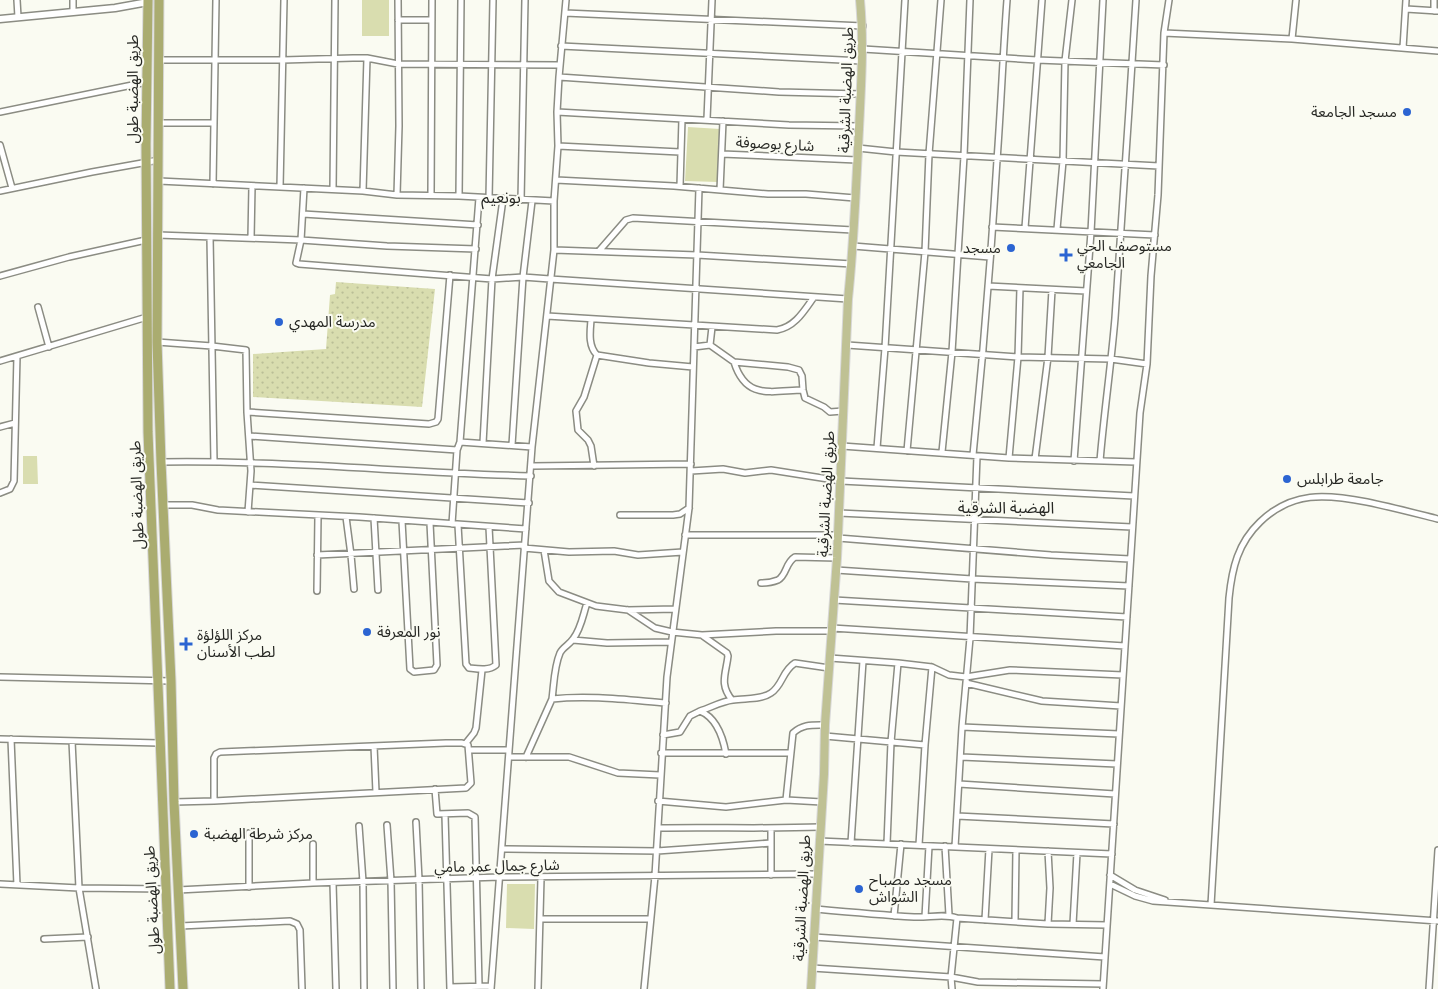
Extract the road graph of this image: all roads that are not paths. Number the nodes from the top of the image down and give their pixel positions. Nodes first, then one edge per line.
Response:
1 (17, 0) edge
2 (73, 0) edge
3 (159, 0) edge
4 (216, 0) edge
5 (284, 0) edge
6 (335, 0) edge
7 (398, 0) edge
8 (432, 0) edge
9 (461, 0) edge
10 (493, 0) edge
11 (525, 0) edge
12 (566, 0) edge
13 (712, 0) edge
14 (860, 0) edge
15 (905, 0) edge
16 (941, 0) edge
17 (970, 0) edge
18 (1007, 0) edge
19 (1042, 0) edge
20 (1072, 0) edge
21 (1103, 0) edge
22 (1136, 0) edge
23 (1168, 0) edge
24 (1296, 0) edge
25 (1406, 0) edge
26 (1434, 0) edge
27 (148, 1) edge
28 (1406, 9) junction
29 (74, 11) junction
30 (1436, 11) edge
31 (565, 13) junction
32 (18, 17) junction
33 (0, 19) edge
34 (398, 20) junction
35 (432, 20) junction
36 (710, 20) junction
37 (862, 26) junction
38 (1164, 33) junction
39 (1292, 39) junction
40 (561, 46) junction
41 (1403, 48) junction
42 (863, 49) junction
43 (1438, 51) edge
44 (903, 52) junction
45 (711, 53) junction
46 (937, 54) junction
47 (967, 55) junction
48 (1002, 57) junction
49 (334, 58) junction
50 (367, 58) junction
51 (158, 60) junction
52 (283, 60) junction
53 (1037, 60) junction
54 (215, 61) junction
55 (862, 61) junction
56 (1065, 61) junction
57 (1099, 62) junction
58 (431, 63) junction
59 (1132, 63) junction
60 (398, 64) junction
61 (460, 64) junction
62 (492, 64) junction
63 (524, 65) junction
64 (559, 65) junction
65 (1164, 65) junction
66 (558, 77) junction
67 (146, 82) junction
68 (709, 88) junction
69 (861, 94) junction
70 (0, 112) edge
71 (557, 112) junction
72 (682, 119) junction
73 (707, 119) junction
74 (723, 121) junction
75 (158, 122) junction
76 (214, 123) junction
77 (859, 126) junction
78 (0, 145) edge
79 (558, 146) junction
80 (858, 148) junction
81 (680, 152) junction
82 (896, 152) junction
83 (722, 154) junction
84 (929, 154) junction
85 (964, 156) junction
86 (998, 157) junction
87 (159, 160) junction
88 (857, 160) junction
89 (1030, 160) junction
90 (147, 161) junction
91 (1063, 161) junction
92 (1094, 163) junction
93 (1125, 165) junction
94 (1159, 166) junction
95 (556, 180) junction
96 (158, 181) junction
97 (213, 184) junction
98 (252, 186) junction
99 (680, 186) junction
100 (280, 187) junction
101 (12, 188) junction
102 (304, 188) junction
103 (699, 188) junction
104 (333, 190) junction
105 (720, 190) junction
106 (0, 191) edge
107 (363, 191) junction
108 (397, 195) junction
109 (431, 195) junction
110 (459, 196) junction
111 (479, 198) junction
112 (490, 198) junction
113 (855, 198) junction
114 (503, 199) junction
115 (520, 200) junction
116 (532, 201) junction
117 (554, 201) junction
118 (303, 214) junction
119 (698, 222) junction
120 (478, 225) junction
121 (992, 227) junction
122 (1025, 228) junction
123 (1057, 229) junction
124 (853, 230) junction
125 (1091, 232) junction
126 (158, 234) junction
127 (1122, 234) junction
128 (1155, 235) junction
129 (210, 237) junction
130 (251, 238) junction
131 (146, 240) junction
132 (301, 240) junction
133 (852, 246) junction
134 (476, 249) junction
135 (554, 250) junction
136 (891, 250) junction
137 (599, 252) junction
138 (925, 252) junction
139 (697, 255) junction
140 (958, 255) junction
141 (990, 257) junction
142 (852, 264) junction
143 (450, 275) junction
144 (0, 276) edge
145 (472, 277) junction
146 (523, 277) junction
147 (550, 278) junction
148 (492, 279) junction
149 (988, 286) junction
150 (696, 288) junction
151 (1020, 288) junction
152 (1052, 290) junction
153 (1086, 292) junction
154 (814, 297) junction
155 (848, 300) junction
156 (38, 306) dead end
157 (546, 316) junction
158 (146, 317) junction
159 (590, 320) junction
160 (695, 326) junction
161 (712, 327) junction
162 (157, 342) junction
163 (710, 345) junction
164 (847, 345) junction
165 (212, 346) junction
166 (49, 347) junction
167 (694, 347) junction
168 (885, 348) junction
169 (916, 349) junction
170 (952, 352) junction
171 (597, 355) junction
172 (983, 355) junction
173 (17, 356) junction
174 (1018, 357) junction
175 (1048, 357) junction
176 (1082, 358) junction
177 (1111, 359) junction
178 (0, 361) edge
179 (734, 362) junction
180 (1147, 364) junction
181 (693, 367) junction
182 (803, 390) junction
183 (844, 411) junction
184 (247, 412) junction
185 (15, 423) junction
186 (0, 427) edge
187 (249, 436) junction
188 (460, 442) junction
189 (482, 444) junction
190 (512, 445) junction
191 (842, 446) junction
192 (532, 447) junction
193 (877, 448) junction
194 (457, 450) junction
195 (907, 451) junction
196 (942, 452) junction
197 (975, 456) junction
198 (1010, 458) junction
199 (1035, 459) junction
200 (1074, 460) junction
201 (214, 461) junction
202 (1100, 461) junction
203 (161, 462) junction
204 (250, 462) junction
205 (1136, 462) junction
206 (691, 464) junction
207 (532, 466) junction
208 (594, 466) junction
209 (691, 471) junction
210 (456, 474) junction
211 (531, 476) junction
212 (841, 481) junction
213 (250, 485) junction
214 (976, 487) junction
215 (0, 493) edge
216 (1134, 496) junction
217 (454, 498) junction
218 (529, 503) junction
219 (163, 505) junction
220 (689, 508) junction
221 (248, 512) junction
222 (839, 513) junction
223 (620, 515) dead end
224 (318, 516) junction
225 (346, 517) junction
226 (374, 518) junction
227 (1438, 518) edge
228 (974, 520) junction
229 (402, 521) junction
230 (430, 523) junction
231 (455, 525) junction
232 (489, 527) junction
233 (1132, 527) junction
234 (526, 529) junction
235 (685, 535) junction
236 (838, 536) junction
237 (489, 547) junction
238 (525, 547) junction
239 (458, 549) junction
240 (974, 549) junction
241 (431, 550) junction
242 (544, 550) junction
243 (404, 552) junction
244 (683, 552) junction
245 (352, 554) junction
246 (376, 554) junction
247 (317, 555) junction
248 (837, 558) junction
249 (1130, 559) junction
250 (836, 570) junction
251 (972, 579) junction
252 (761, 584) dead end
253 (1129, 586) junction
254 (354, 589) dead end
255 (378, 590) dead end
256 (317, 591) dead end
257 (834, 600) junction
258 (587, 603) junction
259 (971, 608) junction
260 (675, 609) junction
261 (628, 610) junction
262 (1127, 617) junction
263 (832, 630) junction
264 (672, 632) junction
265 (702, 635) junction
266 (970, 638) junction
267 (573, 640) junction
268 (671, 642) junction
269 (1125, 646) junction
270 (830, 658) junction
271 (863, 661) junction
272 (898, 663) junction
273 (932, 667) junction
274 (829, 668) junction
275 (482, 670) junction
276 (1123, 675) junction
277 (0, 677) edge
278 (966, 677) junction
279 (157, 680) junction
280 (171, 681) junction
281 (966, 683) junction
282 (552, 699) junction
283 (732, 700) junction
284 (666, 703) junction
285 (1121, 706) junction
286 (700, 711) junction
287 (825, 725) junction
288 (962, 727) junction
289 (1119, 734) junction
290 (663, 735) junction
291 (825, 736) junction
292 (0, 739) edge
293 (11, 739) junction
294 (858, 739) junction
295 (72, 741) junction
296 (891, 742) junction
297 (159, 743) junction
298 (466, 743) junction
299 (925, 744) junction
300 (374, 746) junction
301 (469, 750) junction
302 (509, 750) junction
303 (661, 753) junction
304 (790, 753) junction
305 (726, 754) junction
306 (509, 757) junction
307 (526, 757) junction
308 (961, 757) junction
309 (1117, 764) junction
310 (660, 775) junction
311 (959, 784) junction
312 (435, 789) junction
313 (376, 792) junction
314 (1115, 794) junction
315 (214, 800) junction
316 (786, 800) junction
317 (658, 801) junction
318 (174, 802) junction
319 (822, 802) junction
320 (445, 815) junction
321 (958, 816) junction
322 (416, 822) dead end
323 (1114, 824) junction
324 (388, 825) dead end
325 (359, 826) dead end
326 (820, 827) junction
327 (658, 828) junction
328 (771, 829) junction
329 (249, 833) dead end
330 (819, 841) junction
331 (771, 843) junction
332 (851, 843) junction
333 (313, 844) dead end
334 (887, 844) junction
335 (901, 844) junction
336 (919, 845) junction
337 (929, 846) junction
338 (945, 846) junction
339 (956, 847) junction
340 (502, 849) junction
341 (988, 849) junction
342 (1016, 850) junction
343 (1438, 850) edge
344 (657, 851) junction
345 (1048, 851) junction
346 (1077, 853) junction
347 (1112, 854) junction
348 (818, 874) junction
349 (771, 875) junction
350 (1110, 875) junction
351 (655, 876) junction
352 (500, 877) junction
353 (476, 878) junction
354 (541, 878) junction
355 (447, 879) junction
356 (419, 880) junction
357 (391, 881) junction
358 (363, 882) junction
359 (313, 883) junction
360 (333, 883) junction
361 (0, 884) edge
362 (1110, 884) junction
363 (17, 885) junction
364 (249, 887) junction
365 (79, 888) junction
366 (165, 889) junction
367 (178, 890) junction
368 (1173, 903) junction
369 (1211, 905) junction
370 (816, 909) junction
371 (894, 916) junction
372 (949, 916) junction
373 (925, 917) junction
374 (650, 918) junction
375 (957, 918) junction
376 (540, 919) junction
377 (985, 920) junction
378 (1435, 920) edge
379 (1015, 921) junction
380 (1048, 924) junction
381 (1073, 924) junction
382 (1107, 925) junction
383 (180, 926) junction
384 (88, 937) junction
385 (814, 937) junction
386 (44, 939) dead end
387 (954, 948) junction
388 (1105, 957) junction
389 (812, 968) junction
390 (951, 977) junction
391 (479, 986) junction
392 (491, 987) edge
393 (1103, 987) edge
394 (183, 988) edge
395 (450, 988) edge
396 (96, 989) edge
397 (170, 989) edge
398 (302, 989) edge
399 (336, 989) edge
400 (364, 989) edge
401 (393, 989) edge
402 (421, 989) edge
403 (538, 989) edge
404 (644, 989) edge
405 (811, 989) edge
406 (952, 989) edge
407 (1429, 989) edge

1 - 32 street
2 - 29 street
3 - 51 highway, طريق الهضبة طول
4 - 54 street
5 - 52 street
6 - 49 street
7 - 34 street
8 - 35 street
9 - 61 street
10 - 62 street
11 - 63 street
12 - 31 street
13 - 36 street
14 - 37 main road, طريق الهضبة الشرقية
15 - 44 street
16 - 46 street
17 - 47 street
18 - 48 street
19 - 53 street
20 - 56 street
21 - 57 street
22 - 59 street
23 - 38 street
24 - 39 street
25 - 28 street
26 - 30 street
27 - 29 street
27 - 67 highway, طريق الهضبة طول
28 - 30 street
28 - 41 street
29 - 32 street
31 - 36 street
31 - 40 street
32 - 33 street
34 - 35 street
34 - 60 street
35 - 58 street
36 - 37 street
36 - 45 street
37 - 42 main road, طريق الهضبة الشرقية
38 - 39 street
38 - 65 street
39 - 41 street
40 - 45 street
40 - 64 street
41 - 43 street
42 - 44 street
42 - 55 main road, طريق الهضبة الشرقية
44 - 46 street
44 - 82 street
45 - 55 street
45 - 68 street
46 - 47 street
46 - 84 street
47 - 48 street
47 - 85 street
48 - 53 street
48 - 86 street
49 - 50 street
49 - 52 street
49 - 104 street
50 - 60 street
50 - 107 street
51 - 54 street
51 - 75 highway, طريق الهضبة طول
52 - 54 street
52 - 100 street
53 - 56 street
53 - 89 street
54 - 76 street
55 - 69 main road, طريق الهضبة الشرقية
56 - 57 street
56 - 91 street
57 - 59 street
57 - 92 street
58 - 60 street
58 - 61 street
58 - 109 street
59 - 65 street
59 - 93 street
60 - 108 street
61 - 62 street
61 - 110 street
62 - 63 street
62 - 112 street
63 - 64 street
63 - 115 street
64 - 66 street
65 - 94 street
66 - 68 street
66 - 71 street
67 - 70 street
67 - 90 highway, طريق الهضبة طول
68 - 69 street
68 - 73 street
69 - 77 main road, طريق الهضبة الشرقية
71 - 72 street
71 - 79 street
72 - 73 street
72 - 81 street
73 - 74 street
74 - 77 street
74 - 83 street
75 - 76 street
75 - 87 highway, طريق الهضبة طول
76 - 97 street
77 - 80 main road, طريق الهضبة الشرقية
78 - 101 street
79 - 81 street
79 - 95 street
80 - 82 street
80 - 88 main road, طريق الهضبة الشرقية
81 - 99 street
82 - 84 street
82 - 136 street
83 - 88 street, شارع بوصوفة
83 - 105 street
84 - 85 street
84 - 138 street
85 - 86 street
85 - 140 street
86 - 89 street
86 - 121 street
87 - 90 street
87 - 96 highway, طريق الهضبة طول
88 - 113 main road, طريق الهضبة الشرقية
89 - 91 street
89 - 122 street
90 - 101 street
90 - 131 highway, طريق الهضبة طول
91 - 92 street
91 - 123 street
92 - 93 street
92 - 125 street
93 - 94 street
93 - 127 street
94 - 128 street
95 - 99 street
95 - 117 street
96 - 97 street
96 - 126 highway, طريق الهضبة طول
97 - 98 street
98 - 100 street
98 - 130 street
99 - 103 street
100 - 102 street
101 - 106 street
102 - 104 street
102 - 118 street
103 - 105 street
103 - 119 street
104 - 107 street
105 - 113 street
107 - 108 street
108 - 109 street
109 - 110 street
110 - 111 street
111 - 112 street
111 - 120 street
112 - 114 street
113 - 124 main road, طريق الهضبة الشرقية
114 - 115 street
114 - 148 street
115 - 116 street
116 - 117 street
116 - 146 street
117 - 135 street
118 - 120 street
118 - 132 street
119 - 124 street
119 - 137 street
119 - 139 street
120 - 134 street
121 - 122 street
121 - 141 street
122 - 123 street
123 - 125 street
124 - 133 main road, طريق الهضبة الشرقية
125 - 127 street
125 - 153 street
126 - 129 street
126 - 162 highway, طريق الهضبة طول
127 - 128 street
127 - 177 street
128 - 180 street
129 - 130 street
129 - 165 street
130 - 132 street
131 - 144 street
131 - 158 highway, طريق الهضبة طول
132 - 134 street
132 - 143 street
133 - 136 street
133 - 142 main road, طريق الهضبة الشرقية
134 - 145 street
135 - 137 street
135 - 147 street
136 - 138 street
136 - 168 street
137 - 139 street
138 - 140 street
138 - 169 street
139 - 142 street
139 - 150 street
140 - 141 street
140 - 170 street
141 - 149 street
142 - 155 main road, طريق الهضبة الشرقية
143 - 145 street
143 - 184 street
145 - 148 street
145 - 188 street
146 - 147 street
146 - 148 street
146 - 190 street
147 - 150 street
147 - 157 street
148 - 189 street
149 - 151 street
149 - 172 street
150 - 154 street
150 - 160 street
151 - 152 street
151 - 174 street
152 - 153 street
152 - 175 street
153 - 176 street
154 - 155 street
154 - 161 street
155 - 164 main road, طريق الهضبة الشرقية
156 - 166 street
157 - 159 street
157 - 192 street
158 - 166 street
158 - 279 highway, طريق الهضبة طول
159 - 160 street
159 - 171 street
160 - 161 street
160 - 167 street
161 - 163 street
162 - 165 street
162 - 203 highway, طريق الهضبة طول
163 - 167 street
163 - 179 street
164 - 168 street
164 - 183 main road, طريق الهضبة الشرقية
165 - 184 street
165 - 201 street
166 - 173 street
167 - 181 street
168 - 169 street
168 - 193 street
169 - 170 street
169 - 195 street
170 - 172 street
170 - 196 street
171 - 181 street
171 - 208 street
172 - 174 street
172 - 197 street
173 - 178 street
173 - 185 street
174 - 175 street
174 - 198 street
175 - 176 street
175 - 199 street
176 - 177 street
176 - 200 street
177 - 180 street
177 - 202 street
179 - 182 street
179 - 182 street
180 - 205 street
181 - 206 street
182 - 183 street
183 - 191 main road, طريق الهضبة الشرقية
184 - 187 street
185 - 186 street
185 - 215 street
187 - 194 street
187 - 204 street
188 - 189 street
188 - 194 street
189 - 190 street
190 - 192 street
191 - 193 street
191 - 212 main road, طريق الهضبة الشرقية
192 - 207 street
193 - 195 street
194 - 210 street
195 - 196 street
196 - 197 street
197 - 198 street
197 - 214 street
198 - 199 street
199 - 200 street
200 - 202 street
201 - 203 street
201 - 204 street
202 - 205 street
203 - 219 highway, طريق الهضبة طول
204 - 210 street
204 - 213 street
205 - 216 street
206 - 208 street
206 - 209 street
207 - 208 street
207 - 211 street
209 - 212 street
209 - 220 street
210 - 211 street
210 - 217 street
211 - 218 street
212 - 214 street
212 - 222 main road, طريق الهضبة الشرقية
213 - 217 street
213 - 221 street
214 - 216 street
214 - 228 street
216 - 233 street
217 - 218 street
217 - 231 street
218 - 234 street
219 - 221 street
219 - 280 highway, طريق الهضبة طول
220 - 223 street
220 - 235 street
221 - 224 street
222 - 228 street
222 - 236 main road, طريق الهضبة الشرقية
224 - 225 street
224 - 247 street
225 - 226 street
225 - 245 street
226 - 229 street
226 - 246 street
227 - 369 street
228 - 233 street
228 - 240 street
229 - 230 street
229 - 243 street
230 - 231 street
230 - 241 street
231 - 232 street
231 - 239 street
232 - 234 street
232 - 237 street
233 - 249 street
234 - 238 street
235 - 236 street
235 - 244 street
236 - 240 street
236 - 248 main road, طريق الهضبة الشرقية
237 - 238 street
237 - 239 street
237 - 275 street
238 - 242 street
238 - 302 street
239 - 241 street
239 - 275 street
240 - 249 street
240 - 251 street
241 - 243 street
241 - 243 street
242 - 244 street
242 - 258 street
243 - 246 street
244 - 260 street
245 - 246 street
245 - 247 street
245 - 254 street
246 - 255 street
247 - 256 street
248 - 250 main road, طريق الهضبة الشرقية
248 - 252 street
249 - 253 street
250 - 251 street
250 - 257 main road, طريق الهضبة الشرقية
251 - 253 street
251 - 259 street
253 - 262 street
257 - 259 street
257 - 263 main road, طريق الهضبة الشرقية
258 - 261 street
258 - 267 street
259 - 262 street
259 - 266 street
260 - 261 street
260 - 264 street
261 - 264 street
262 - 269 street
263 - 265 street
263 - 266 street
263 - 270 main road, طريق الهضبة الشرقية
264 - 265 street
264 - 268 street
265 - 283 street
266 - 269 street
266 - 278 street
267 - 268 street
267 - 282 street
268 - 284 street
269 - 276 street
270 - 271 street
270 - 274 main road, طريق الهضبة الشرقية
271 - 272 street
271 - 294 street
272 - 273 street
272 - 296 street
273 - 278 street
273 - 299 street
274 - 283 street
274 - 287 main road, طريق الهضبة الشرقية
275 - 298 street
276 - 278 street
276 - 285 street
277 - 279 street
278 - 281 street
279 - 280 street
279 - 297 highway, طريق الهضبة طول
280 - 318 highway, طريق الهضبة طول
281 - 285 street
281 - 288 street
282 - 284 street
282 - 307 street
283 - 286 street
284 - 290 street
285 - 289 street
286 - 290 street
286 - 305 street
287 - 291 main road, طريق الهضبة الشرقية
287 - 304 street
288 - 289 street
288 - 308 street
289 - 309 street
290 - 303 street
291 - 294 street
291 - 319 main road, طريق الهضبة الشرقية
292 - 293 street
293 - 295 street
293 - 363 street
294 - 296 street
294 - 332 street
295 - 297 street
295 - 365 street
296 - 299 street
296 - 334 street
297 - 366 highway, طريق الهضبة طول
298 - 300 street
298 - 301 street
299 - 336 street
300 - 313 street
300 - 315 street
301 - 302 street
301 - 312 street
302 - 306 street
303 - 305 street
303 - 310 street
304 - 305 street
304 - 316 street
306 - 307 street
306 - 340 street
307 - 310 street
308 - 309 street
308 - 311 street
309 - 314 street
310 - 317 street
311 - 314 street
311 - 321 street
312 - 313 street
312 - 320 street
313 - 315 street
314 - 323 street
315 - 318 street
316 - 317 street
316 - 319 street
317 - 327 street
318 - 367 highway, طريق الهضبة طول
319 - 326 main road, طريق الهضبة الشرقية
320 - 353 street
320 - 355 street
321 - 323 street
321 - 339 street
322 - 356 street
323 - 347 street
324 - 357 street
325 - 358 street
326 - 328 street
326 - 330 main road, طريق الهضبة الشرقية
327 - 328 street
327 - 344 street
328 - 331 street
329 - 364 street
330 - 332 street
330 - 348 main road, طريق الهضبة الشرقية
331 - 344 street
331 - 349 street
332 - 334 street
333 - 359 street
334 - 335 street
335 - 336 street
335 - 371 street
336 - 337 street
337 - 338 street
337 - 373 street
338 - 339 street
338 - 372 street
339 - 341 street
340 - 344 street
340 - 352 street
341 - 342 street
341 - 377 street
342 - 345 street
342 - 379 street
343 - 378 street
344 - 351 street
345 - 346 street
345 - 380 street
346 - 347 street
346 - 381 street
347 - 350 street
348 - 349 street, شارع جمال عمر مامي
348 - 370 main road, طريق الهضبة الشرقية
349 - 351 street, شارع جمال عمر مامي
350 - 362 street
350 - 368 street
351 - 354 street, شارع جمال عمر مامي
351 - 374 street
352 - 353 street, شارع جمال عمر مامي
352 - 354 street, شارع جمال عمر مامي
352 - 392 street
353 - 355 street, شارع جمال عمر مامي
353 - 391 street
354 - 376 street
355 - 356 street, شارع جمال عمر مامي
355 - 395 street
356 - 357 street, شارع جمال عمر مامي
356 - 402 street
357 - 358 street, شارع جمال عمر مامي
357 - 401 street
358 - 360 street, شارع جمال عمر مامي
358 - 400 street
359 - 360 street, شارع جمال عمر مامي
359 - 364 street, شارع جمال عمر مامي
360 - 399 street
361 - 363 street
362 - 368 street
362 - 382 street
363 - 365 street
364 - 367 street, شارع جمال عمر مامي
365 - 366 street
365 - 384 street
366 - 397 highway, طريق الهضبة طول
367 - 383 highway, طريق الهضبة طول
368 - 369 street
369 - 378 street
370 - 371 street
370 - 385 main road, طريق الهضبة الشرقية
371 - 373 street
372 - 373 street
372 - 375 street
374 - 376 street
374 - 404 street
375 - 377 street
375 - 387 street
376 - 403 street
377 - 379 street
378 - 407 street
379 - 380 street
380 - 381 street
381 - 382 street
382 - 388 street
383 - 394 highway, طريق الهضبة طول
383 - 398 street
384 - 386 street
384 - 396 street
385 - 387 street
385 - 389 main road, طريق الهضبة الشرقية
387 - 388 street
387 - 390 street
388 - 393 street
389 - 390 street
389 - 405 main road, طريق الهضبة الشرقية
390 - 393 street
390 - 406 street
391 - 392 street
391 - 395 street

